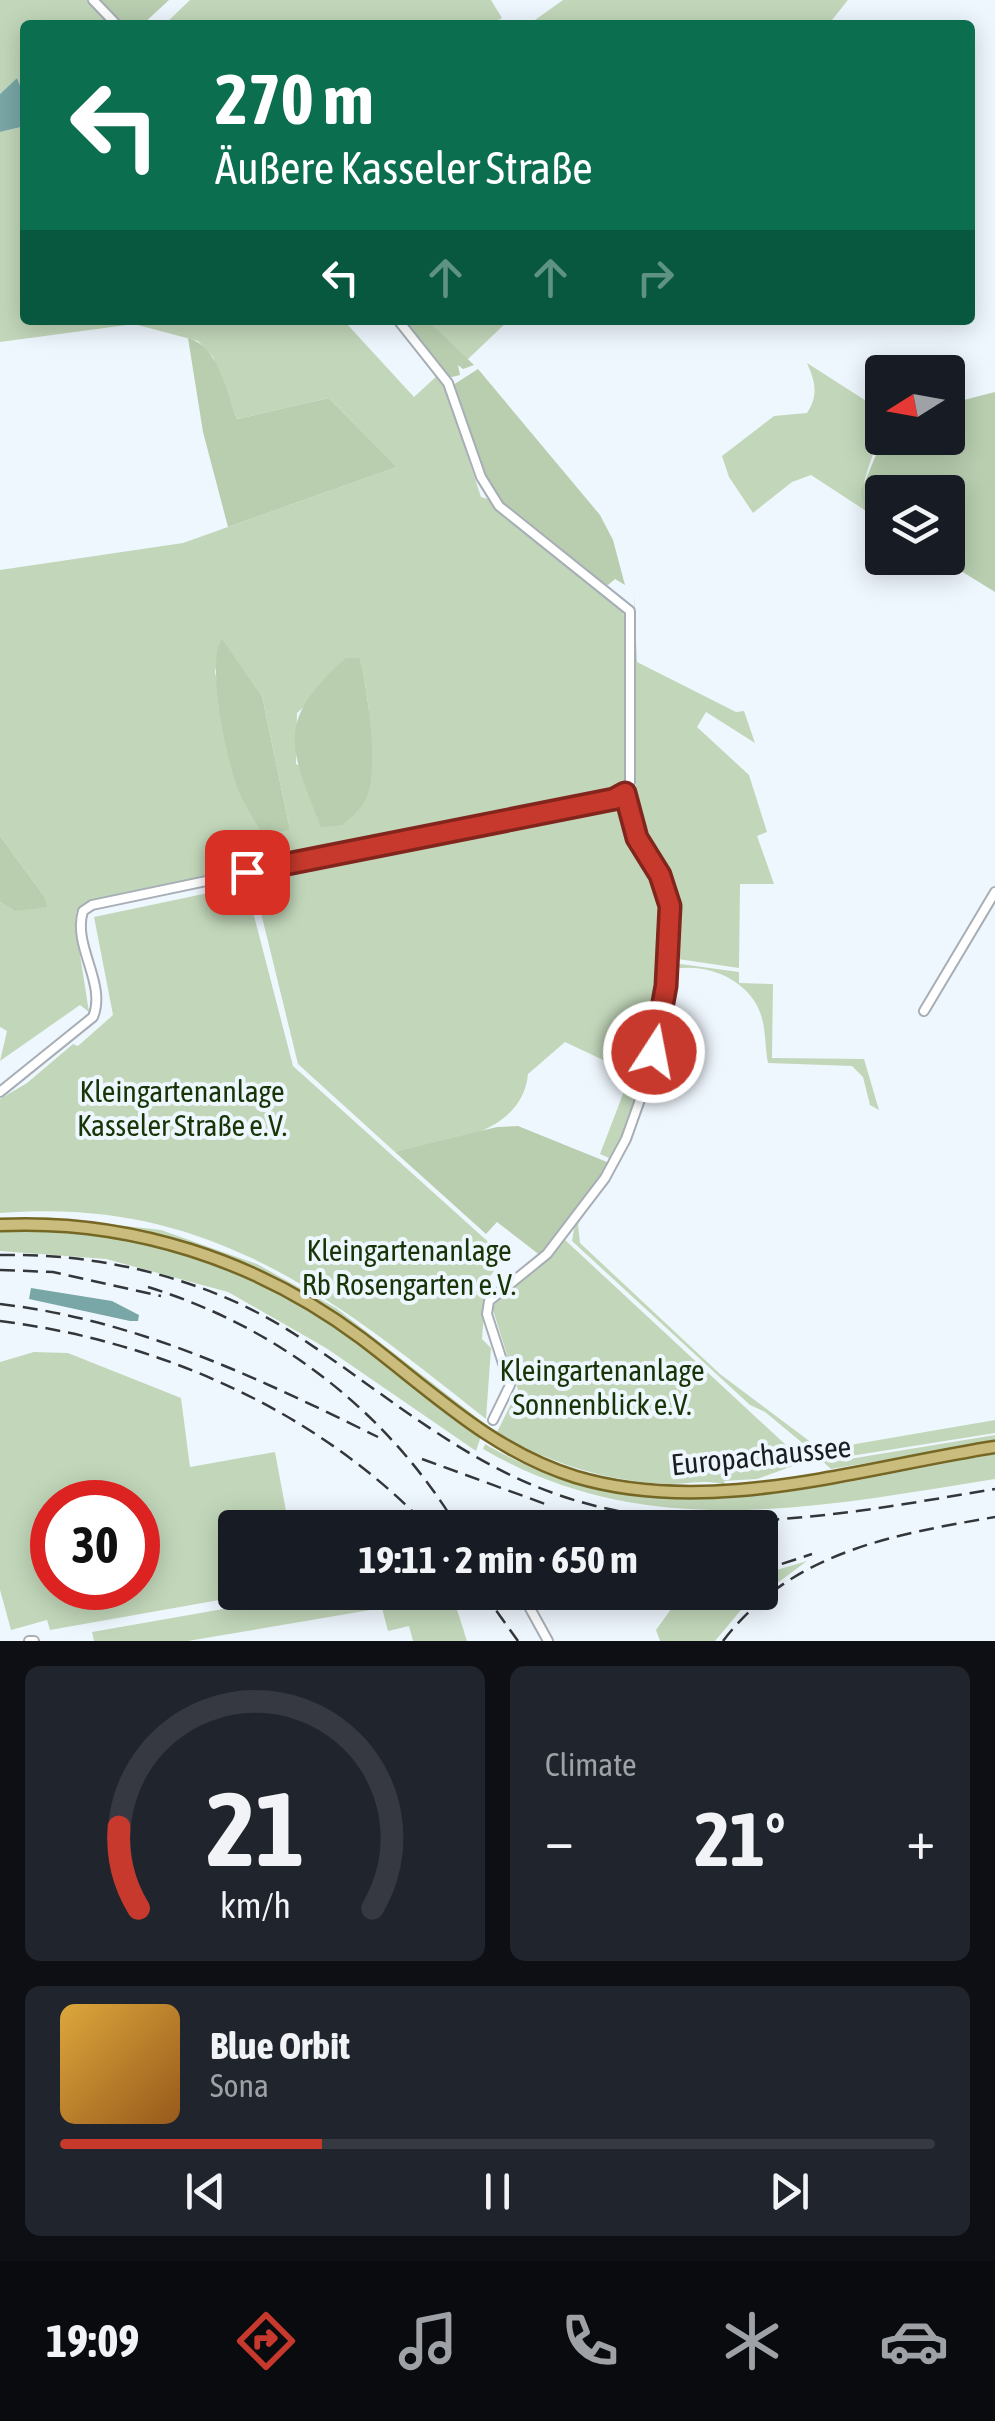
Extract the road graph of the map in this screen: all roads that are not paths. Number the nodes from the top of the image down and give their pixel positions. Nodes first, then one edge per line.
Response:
1 (93, 0) edge
2 (112, 20) edge
3 (403, 325) edge
4 (625, 793) junction
5 (995, 892) edge
6 (924, 1011) dead end
7 (0, 1092) edge
8 (0, 1225) edge
9 (493, 1420) dead end
10 (995, 1448) edge
11 (531, 1610) edge
12 (548, 1641) edge

1 - 2 street
3 - 4 street
4 - 7 street
4 - 9 street
5 - 6 street
8 - 10 main road, Europachaussee
11 - 12 street

